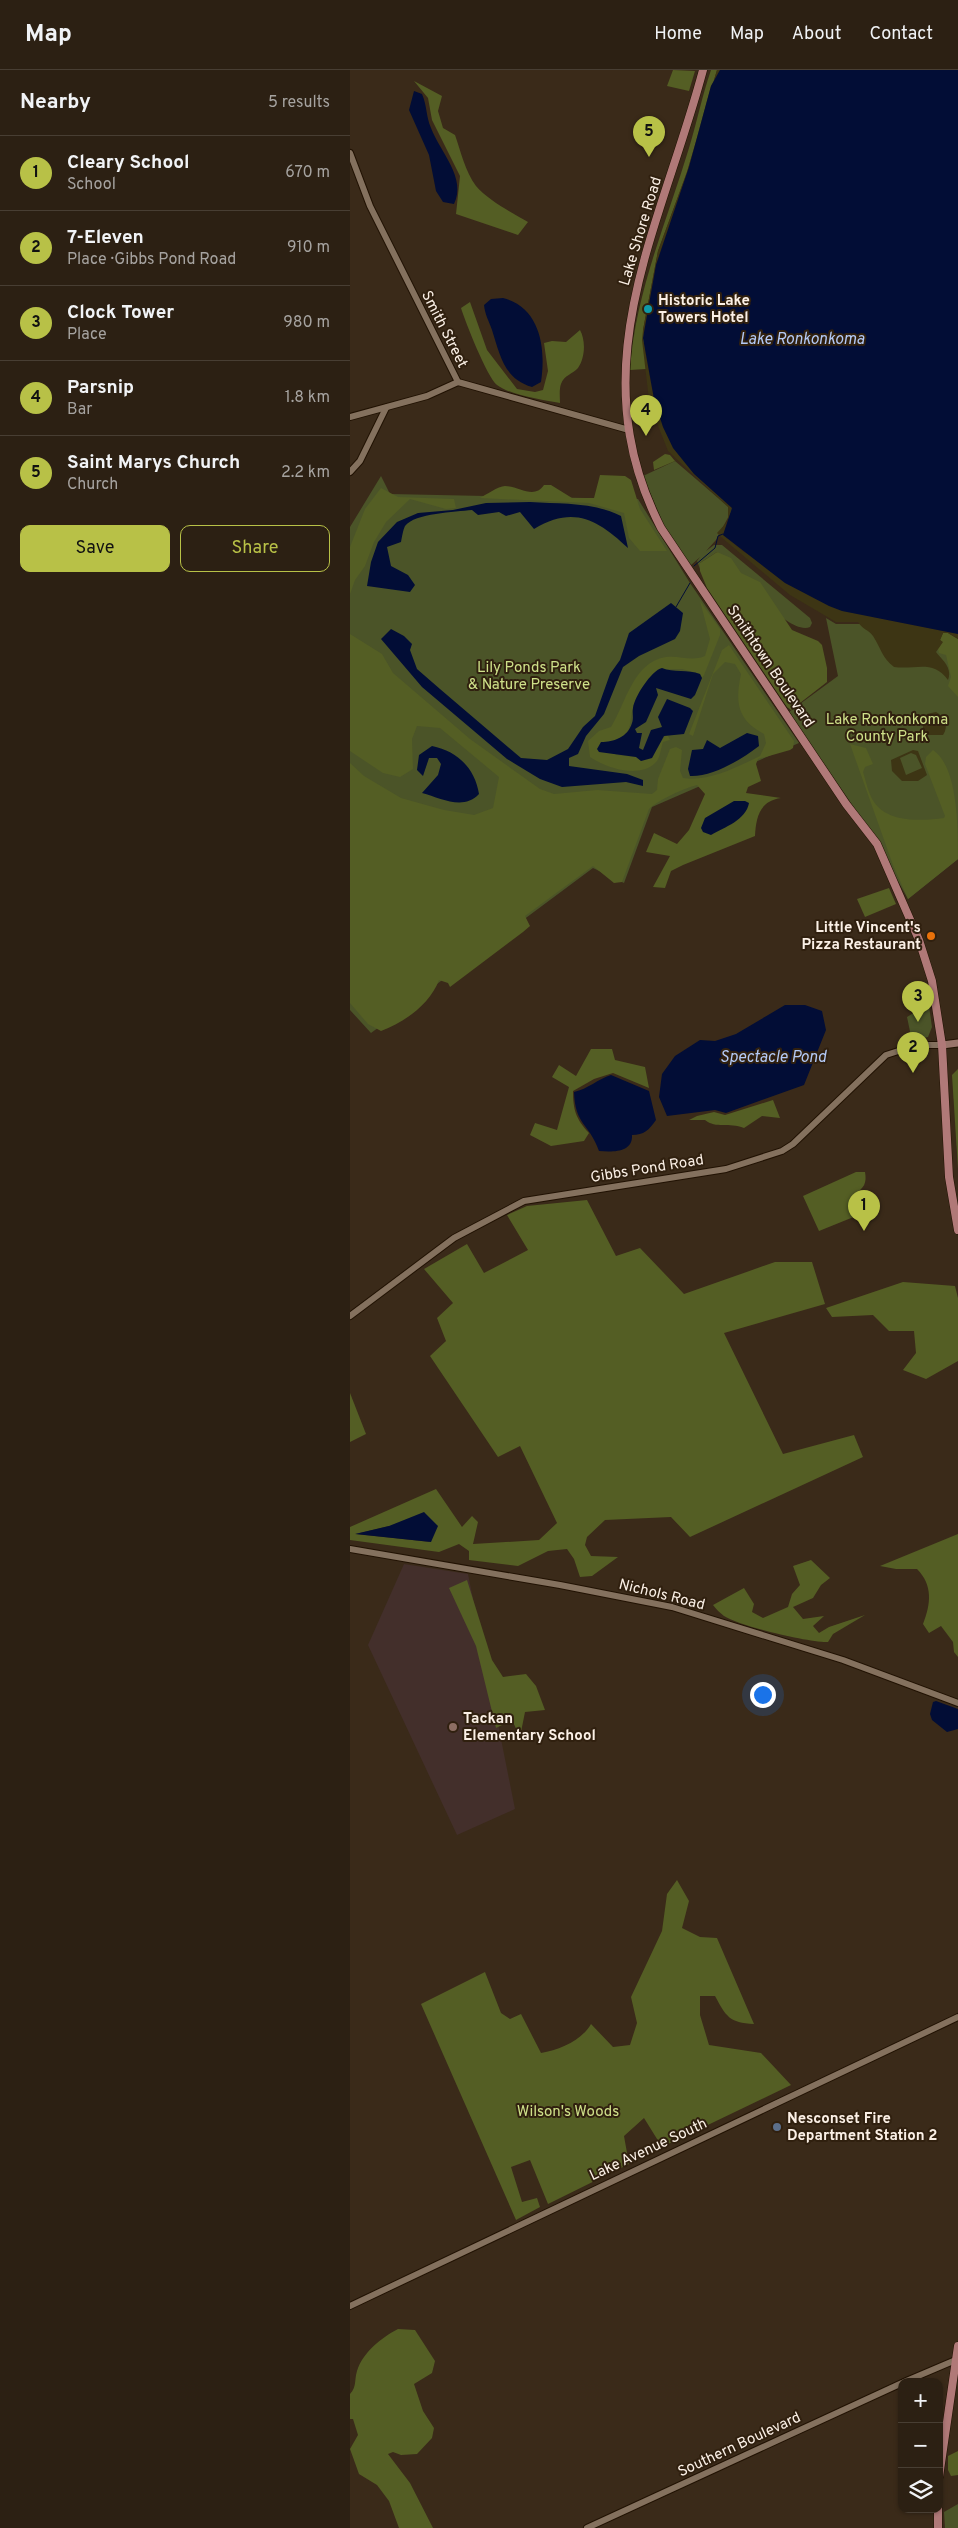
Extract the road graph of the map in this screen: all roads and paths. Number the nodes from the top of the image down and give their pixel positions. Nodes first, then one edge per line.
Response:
1 (703, 70) edge
2 (350, 153) edge
3 (630, 314) joint
4 (458, 382) junction
5 (386, 408) junction
6 (350, 416) edge
7 (629, 430) junction
8 (350, 472) edge
9 (958, 1044) edge
10 (942, 1045) junction
11 (958, 1230) edge
12 (350, 1316) edge
13 (350, 1549) edge
14 (958, 1703) edge
15 (958, 2017) edge
16 (350, 2306) edge
17 (958, 2346) edge
18 (957, 2360) edge
19 (913, 2378) edge
20 (898, 2384) edge
21 (940, 2468) edge
22 (938, 2513) edge
23 (588, 2528) edge
24 (938, 2528) edge

1 - 3 main road, Lake Shore Road
2 - 4 street, Smith Street
3 - 7 main road, Smithtown Boulevard
4 - 5 street
4 - 7 street, Smith Street
5 - 6 street
5 - 8 street
7 - 10 main road, Smithtown Boulevard
9 - 10 main road
10 - 11 main road, Smithtown Boulevard
10 - 12 street, Gibbs Pond Road
13 - 14 street, Nichols Road
15 - 16 street, Lake Avenue South
17 - 18 main road
18 - 19 street, Southern Boulevard
18 - 21 main road
20 - 23 street, Southern Boulevard
22 - 24 main road

